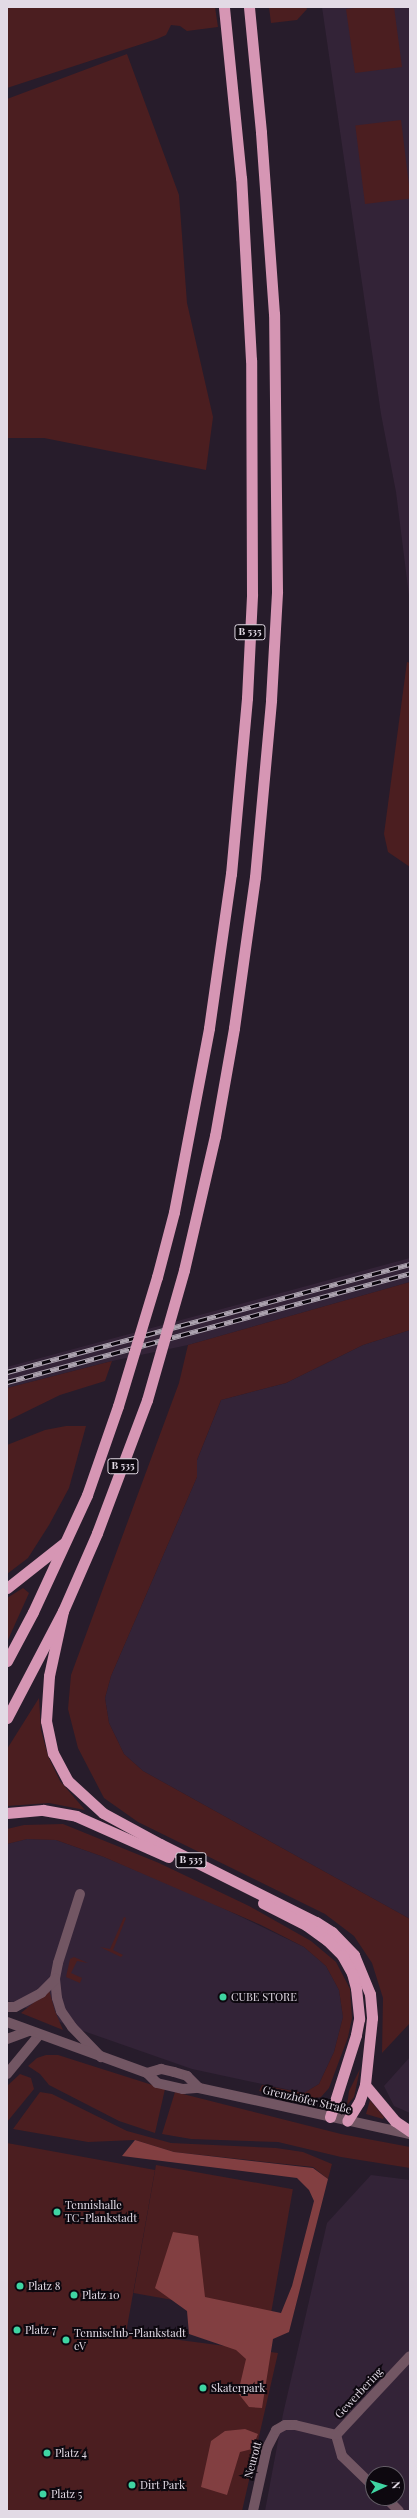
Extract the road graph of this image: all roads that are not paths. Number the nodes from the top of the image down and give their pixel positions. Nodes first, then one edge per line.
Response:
1 (224, 7) edge
2 (249, 7) edge
3 (66, 1541) junction
4 (7, 1588) edge
5 (63, 1611) junction
6 (7, 1661) edge
7 (7, 1718) edge
8 (7, 1813) edge
9 (80, 1894) dead end
10 (55, 1979) junction
11 (7, 2007) edge
12 (7, 2022) edge
13 (29, 2031) junction
14 (39, 2035) junction
15 (7, 2039) edge
16 (101, 2057) junction
17 (147, 2073) junction
18 (7, 2074) edge
19 (365, 2085) junction
20 (199, 2088) junction
21 (330, 2117) junction
22 (347, 2121) junction
23 (410, 2131) edge
24 (410, 2134) edge
25 (410, 2356) edge
26 (336, 2435) junction
27 (365, 2478) edge
28 (253, 2511) edge

1 - 3 highway, B 535, bridge
2 - 5 highway, B 535, bridge
3 - 4 highway, B 535
3 - 6 highway, B 535
5 - 7 highway, B 535
5 - 19 highway, B 535
8 - 21 highway, B 535
9 - 10 street
10 - 11 street
10 - 16 street
12 - 13 street, Grenzhöfer Straße
13 - 14 street, Grenzhöfer Straße
13 - 15 street
14 - 16 street, Grenzhöfer Straße
14 - 18 street
16 - 17 street, Grenzhöfer Straße
17 - 20 street, Grenzhöfer Straße
17 - 20 street, Grenzhöfer Straße
19 - 22 highway, B 535
19 - 23 highway
20 - 21 street, Grenzhöfer Straße
21 - 22 street, Grenzhöfer Straße
22 - 24 street, Grenzhöfer Straße
25 - 26 street, Gewerbering
26 - 27 street, Gewerbering
26 - 28 street, Neurott

